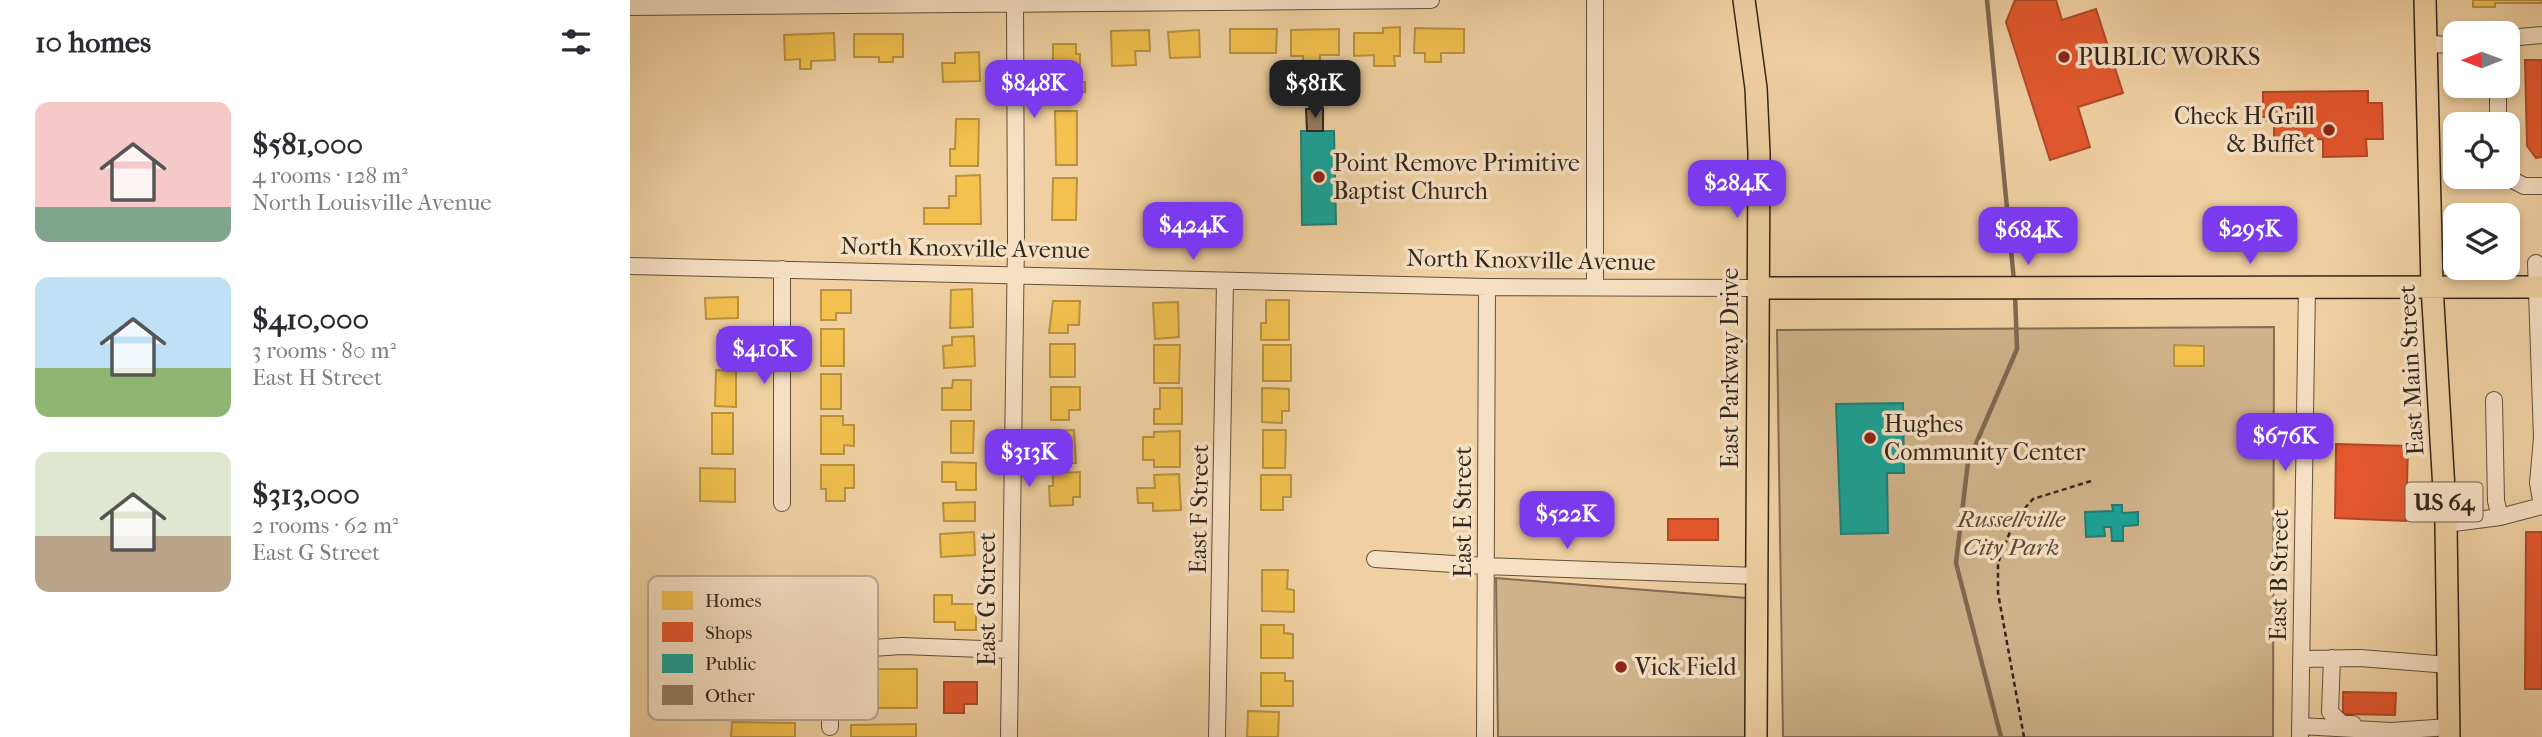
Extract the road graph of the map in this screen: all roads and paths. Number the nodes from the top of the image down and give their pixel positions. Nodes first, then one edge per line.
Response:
1 (1431, 0) edge
2 (1595, 0) edge
3 (1744, 0) edge
4 (2426, 0) edge
5 (1349, 1) edge
6 (1015, 2) edge
7 (630, 8) edge
8 (2542, 36) edge
9 (2520, 37) edge
10 (2427, 44) junction
11 (2443, 45) edge
12 (2520, 184) edge
13 (2542, 186) edge
14 (2536, 263) dead end
15 (630, 266) edge
16 (782, 269) junction
17 (1016, 275) junction
18 (1224, 281) junction
19 (2432, 286) junction
20 (1487, 287) junction
21 (1595, 287) junction
22 (2307, 287) junction
23 (2540, 287) edge
24 (1756, 288) junction
25 (2541, 342) edge
26 (2494, 400) dead end
27 (2091, 481) dead end
28 (782, 503) dead end
29 (2542, 506) edge
30 (2500, 517) junction
31 (2446, 524) junction
32 (1376, 559) dead end
33 (1485, 566) junction
34 (1757, 576) junction
35 (878, 648) edge
36 (1009, 650) junction
37 (2332, 658) junction
38 (2301, 659) junction
39 (2449, 665) junction
40 (830, 720) edge
41 (830, 727) dead end
42 (2397, 730) junction
43 (2300, 731) edge
44 (2449, 732) edge
45 (1009, 737) edge
46 (1217, 737) edge
47 (1485, 737) edge
48 (1756, 737) edge
49 (2024, 737) edge

1 - 5 street
2 - 21 street
3 - 24 main road, East Parkway Drive
4 - 10 main road, East Main Street / US 64
5 - 6 street
6 - 7 street
6 - 17 street, East G Street
8 - 9 street
10 - 11 street
10 - 19 main road, East Main Street / US 64
12 - 13 street
14 - 23 street
15 - 16 street, North Knoxville Avenue
16 - 17 street, North Knoxville Avenue
16 - 28 street
17 - 18 street, North Knoxville Avenue
17 - 36 street, East G Street
18 - 20 street, North Knoxville Avenue
18 - 46 street, East F Street
19 - 22 main road, North Knoxville Avenue
19 - 23 main road, North Knoxville Avenue
19 - 31 main road, East Main Street / US 64
20 - 21 street, North Knoxville Avenue
20 - 33 street, East E Street
21 - 24 street, North Knoxville Avenue
22 - 24 main road, North Knoxville Avenue
22 - 38 street, East B Street
23 - 25 street
24 - 34 main road, East Parkway Drive
25 - 29 street
26 - 30 street
27 - 49 path
29 - 30 street
30 - 31 street
31 - 39 main road, East Main Street / US 64
32 - 33 street
33 - 34 street
33 - 47 street, East E Street
34 - 48 main road, East Parkway Drive
35 - 36 street
36 - 45 street, East G Street
37 - 38 street
37 - 39 street
37 - 42 street
38 - 43 street, East B Street
39 - 44 main road, East Main Street / US 64
40 - 41 street
42 - 43 street
42 - 44 street

